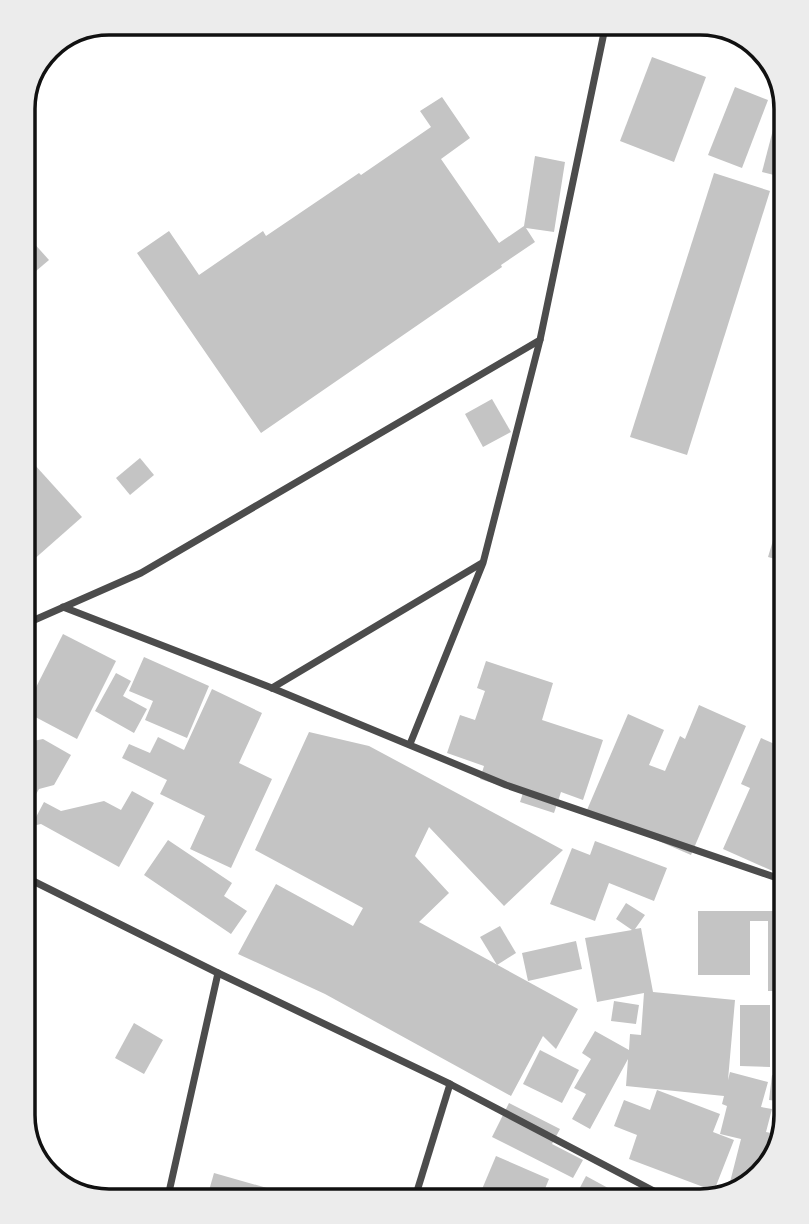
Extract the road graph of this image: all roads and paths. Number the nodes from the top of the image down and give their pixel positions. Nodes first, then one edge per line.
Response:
1 (604, 35) edge
2 (540, 340) junction
3 (484, 563) junction
4 (63, 607) junction
5 (35, 620) edge
6 (272, 688) junction
7 (410, 744) junction
8 (774, 877) edge
9 (35, 882) edge
10 (218, 973) junction
11 (450, 1084) junction
12 (170, 1189) edge
13 (418, 1189) edge
14 (650, 1189) edge

1 - 2 street
2 - 3 street
2 - 4 street
3 - 6 street
3 - 7 street
4 - 5 street
4 - 6 street
6 - 7 street
7 - 8 street
9 - 10 street
10 - 11 street
10 - 12 street
11 - 13 street
11 - 14 street

